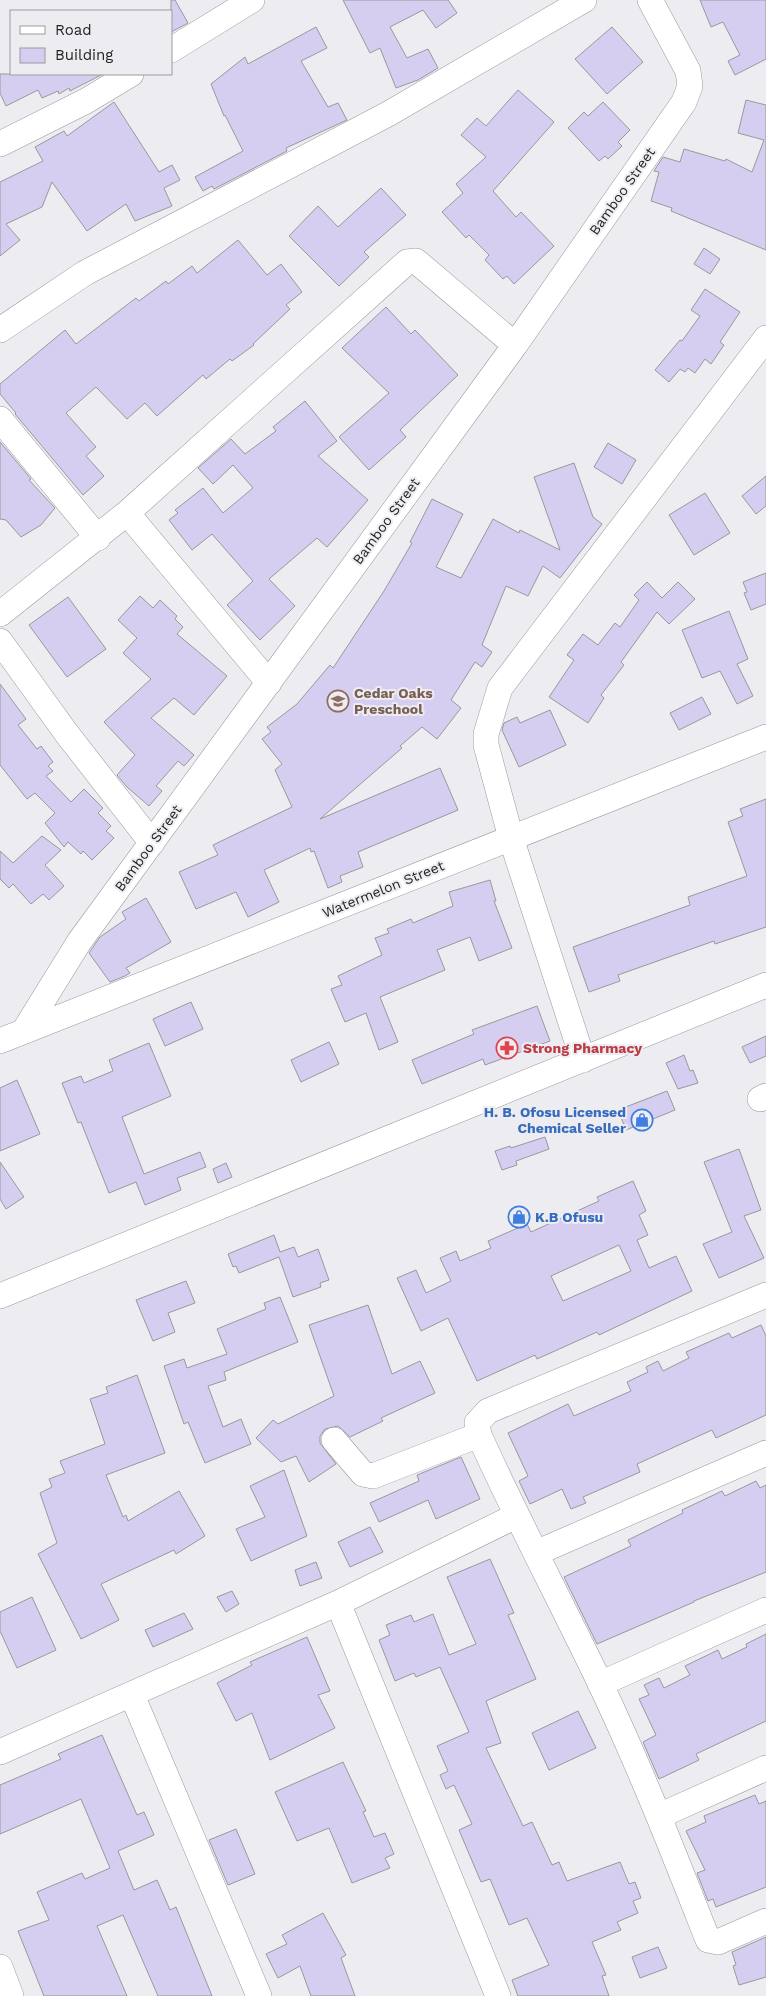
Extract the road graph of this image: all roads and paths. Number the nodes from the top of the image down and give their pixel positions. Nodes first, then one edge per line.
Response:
1 (252, 0) edge
2 (584, 0) edge
3 (650, 0) edge
4 (172, 49) edge
5 (129, 75) edge
6 (0, 144) edge
7 (0, 330) edge
8 (766, 338) edge
9 (514, 345) junction
10 (0, 419) edge
11 (127, 513) junction
12 (98, 538) junction
13 (0, 614) edge
14 (0, 641) edge
15 (269, 683) junction
16 (766, 737) edge
17 (511, 838) junction
18 (152, 843) junction
19 (766, 985) edge
20 (24, 1031) junction
21 (0, 1041) edge
22 (584, 1060) junction
23 (0, 1296) edge
24 (766, 1296) edge
25 (478, 1435) junction
26 (334, 1440) dead end
27 (766, 1453) edge
28 (516, 1516) junction
29 (536, 1554) junction
30 (338, 1602) junction
31 (766, 1610) edge
32 (600, 1684) junction
33 (132, 1695) junction
34 (0, 1752) edge
35 (766, 1768) edge
36 (659, 1816) junction
37 (766, 1921) edge
38 (0, 1967) edge
39 (11, 1996) edge
40 (259, 1996) edge
41 (498, 1996) edge

1 - 4 street
2 - 7 street
3 - 9 street, Bamboo Street
5 - 6 street
8 - 17 street
9 - 11 street
9 - 15 street, Bamboo Street
10 - 12 street
11 - 12 street
11 - 15 street
12 - 13 street
14 - 18 street
15 - 18 street, Bamboo Street
16 - 17 street, Watermelon Street
17 - 20 street, Watermelon Street
17 - 22 street
18 - 20 street, Bamboo Street
19 - 22 street
20 - 21 street, Watermelon Street
22 - 23 street
24 - 25 street
25 - 26 street
25 - 28 street
27 - 29 street
28 - 29 street
28 - 30 street
29 - 32 street
30 - 33 street
30 - 41 street
31 - 32 street
32 - 36 street
33 - 34 street
33 - 40 street
35 - 36 street
36 - 37 street
38 - 39 street

